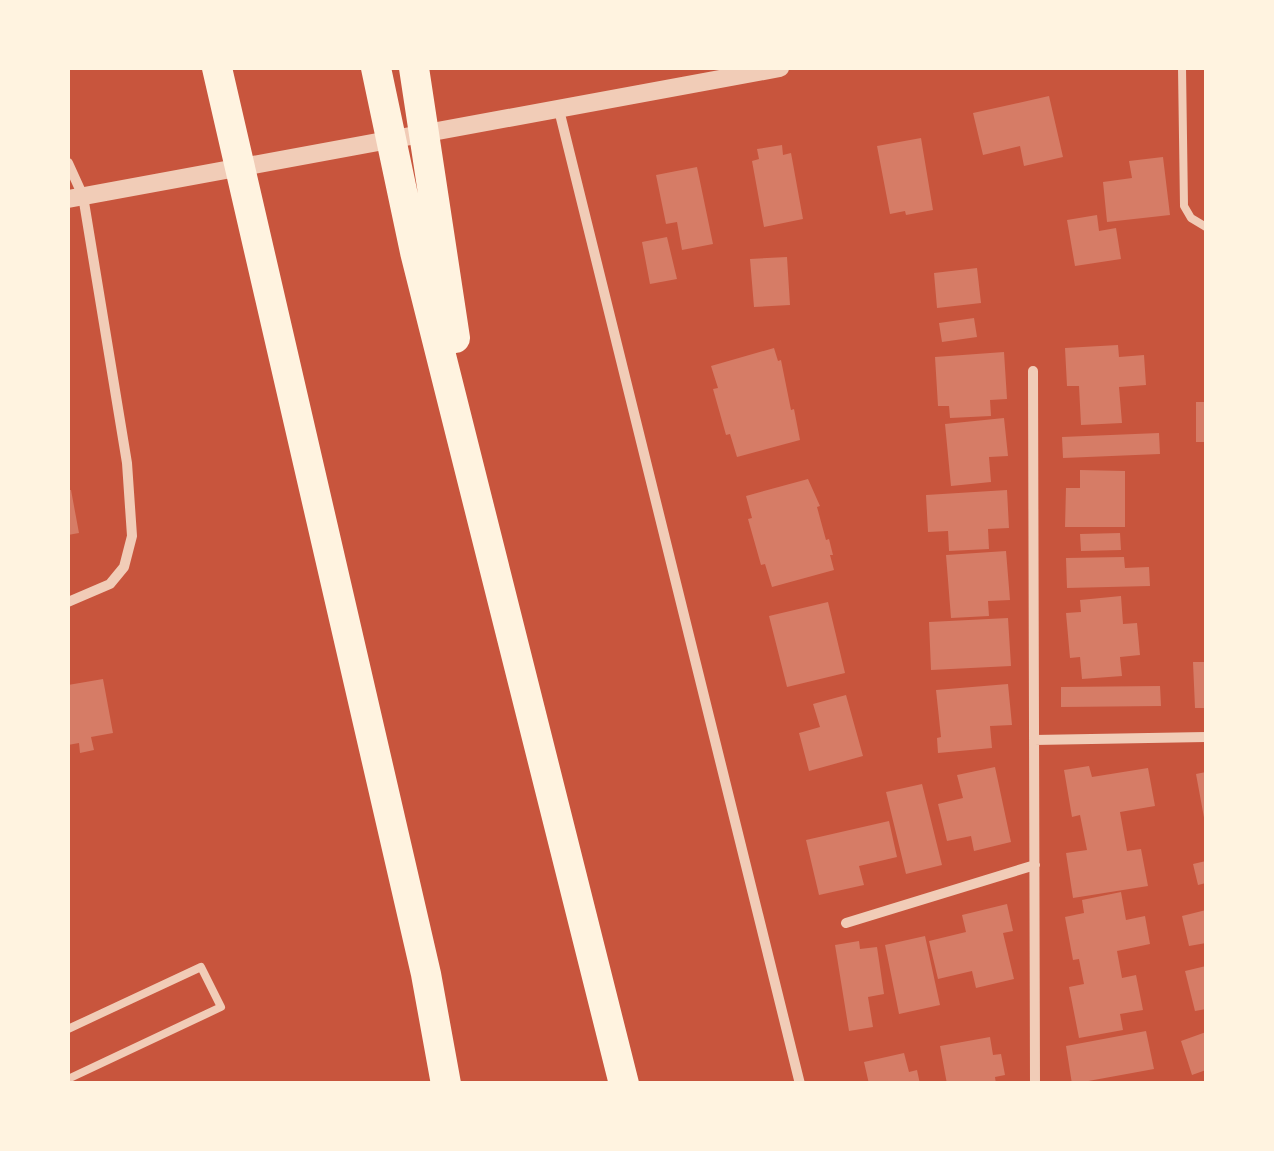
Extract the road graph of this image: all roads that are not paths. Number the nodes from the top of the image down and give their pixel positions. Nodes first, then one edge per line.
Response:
1 (217, 68) edge
2 (376, 68) edge
3 (414, 68) edge
4 (780, 68) edge
5 (1182, 68) edge
6 (558, 110) junction
7 (68, 163) edge
8 (75, 198) edge
9 (1206, 228) edge
10 (427, 246) junction
11 (1034, 372) dead end
12 (68, 602) edge
13 (1206, 737) edge
14 (1034, 740) junction
15 (1035, 866) junction
16 (846, 923) dead end
17 (68, 1029) edge
18 (68, 1079) edge
19 (446, 1084) edge
20 (624, 1084) edge
21 (800, 1084) edge
22 (1035, 1084) edge

1 - 19 highway
2 - 10 highway
3 - 10 highway
4 - 6 street
5 - 9 lane
6 - 8 street
6 - 21 street
7 - 8 street
8 - 12 street
10 - 20 highway
11 - 14 street
13 - 14 street
14 - 15 street
15 - 16 street
15 - 22 street
17 - 18 lane

